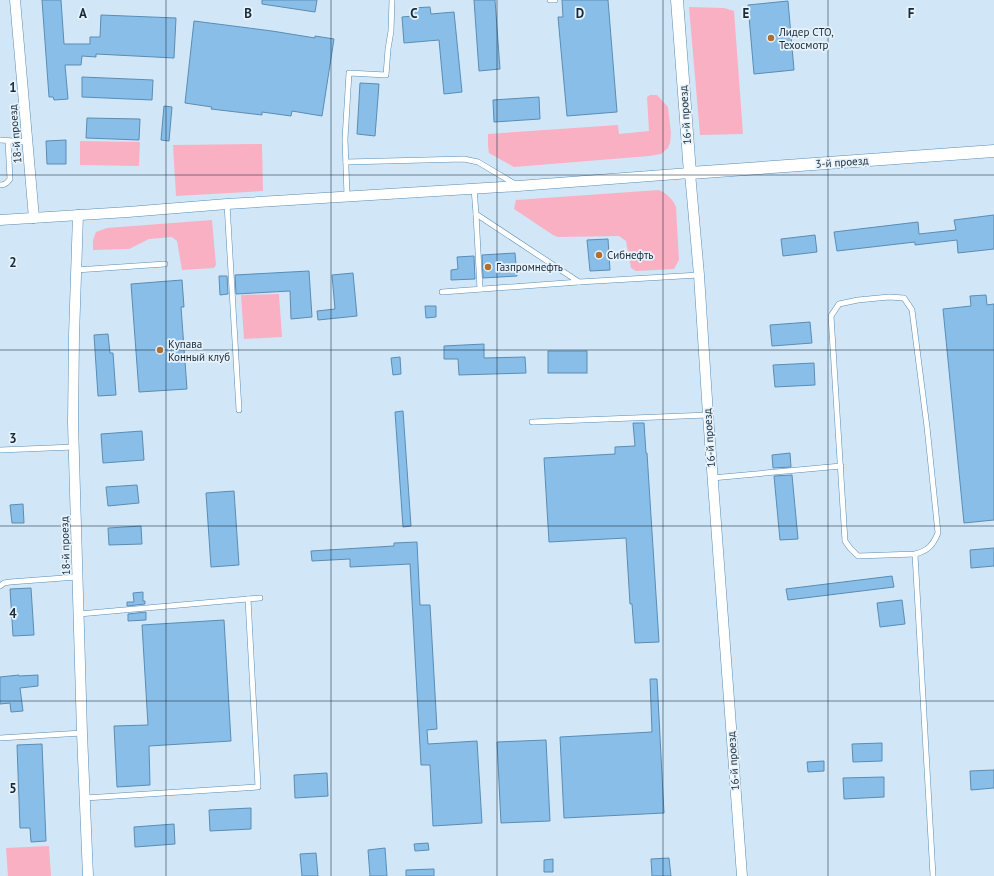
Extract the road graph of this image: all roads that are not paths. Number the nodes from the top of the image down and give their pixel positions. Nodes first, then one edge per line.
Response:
1 (15, 0) edge
2 (392, 0) edge
3 (550, 0) edge
4 (555, 0) edge
5 (677, 0) edge
6 (0, 140) edge
7 (8, 141) junction
8 (28, 142) junction
9 (994, 151) edge
10 (346, 162) junction
11 (690, 173) junction
12 (0, 185) edge
13 (518, 186) junction
14 (474, 188) junction
15 (347, 196) junction
16 (227, 204) junction
17 (476, 214) junction
18 (78, 215) junction
19 (34, 218) junction
20 (0, 220) edge
21 (165, 264) dead end
22 (76, 270) junction
23 (699, 275) junction
24 (579, 282) junction
25 (480, 289) junction
26 (442, 292) dead end
27 (239, 410) dead end
28 (708, 415) junction
29 (532, 422) dead end
30 (74, 447) junction
31 (0, 450) edge
32 (841, 466) junction
33 (712, 478) junction
34 (915, 554) junction
35 (78, 577) junction
36 (0, 586) edge
37 (260, 598) dead end
38 (248, 599) junction
39 (79, 614) junction
40 (82, 733) junction
41 (0, 738) edge
42 (85, 798) junction
43 (88, 876) edge
44 (742, 876) edge
45 (933, 876) edge

1 - 8 street, 18-й проезд
2 - 10 lane
3 - 4 lane
5 - 11 street, 16-й проезд
6 - 7 lane
7 - 8 lane
7 - 12 lane
8 - 19 street, 18-й проезд
9 - 11 street, 3-й проезд
10 - 13 lane
10 - 15 lane
11 - 13 street
11 - 23 street, 16-й проезд
13 - 14 street
14 - 15 street
14 - 17 lane
15 - 16 street
16 - 18 street
16 - 27 lane
17 - 24 lane
17 - 25 lane
18 - 19 street
18 - 22 street, 18-й проезд
19 - 20 street
21 - 22 lane
22 - 30 street, 18-й проезд
23 - 24 lane
23 - 28 street, 16-й проезд
24 - 25 lane
25 - 26 lane
28 - 29 lane
28 - 33 street, 16-й проезд
30 - 31 lane
30 - 35 street, 18-й проезд
32 - 33 lane
32 - 34 lane
32 - 34 lane
33 - 44 street, 16-й проезд
34 - 45 lane
35 - 36 lane
35 - 39 street, 18-й проезд
37 - 38 lane
38 - 39 lane
38 - 42 lane
39 - 40 street, 18-й проезд
40 - 41 lane
40 - 42 street, 18-й проезд
42 - 43 street, 18-й проезд

